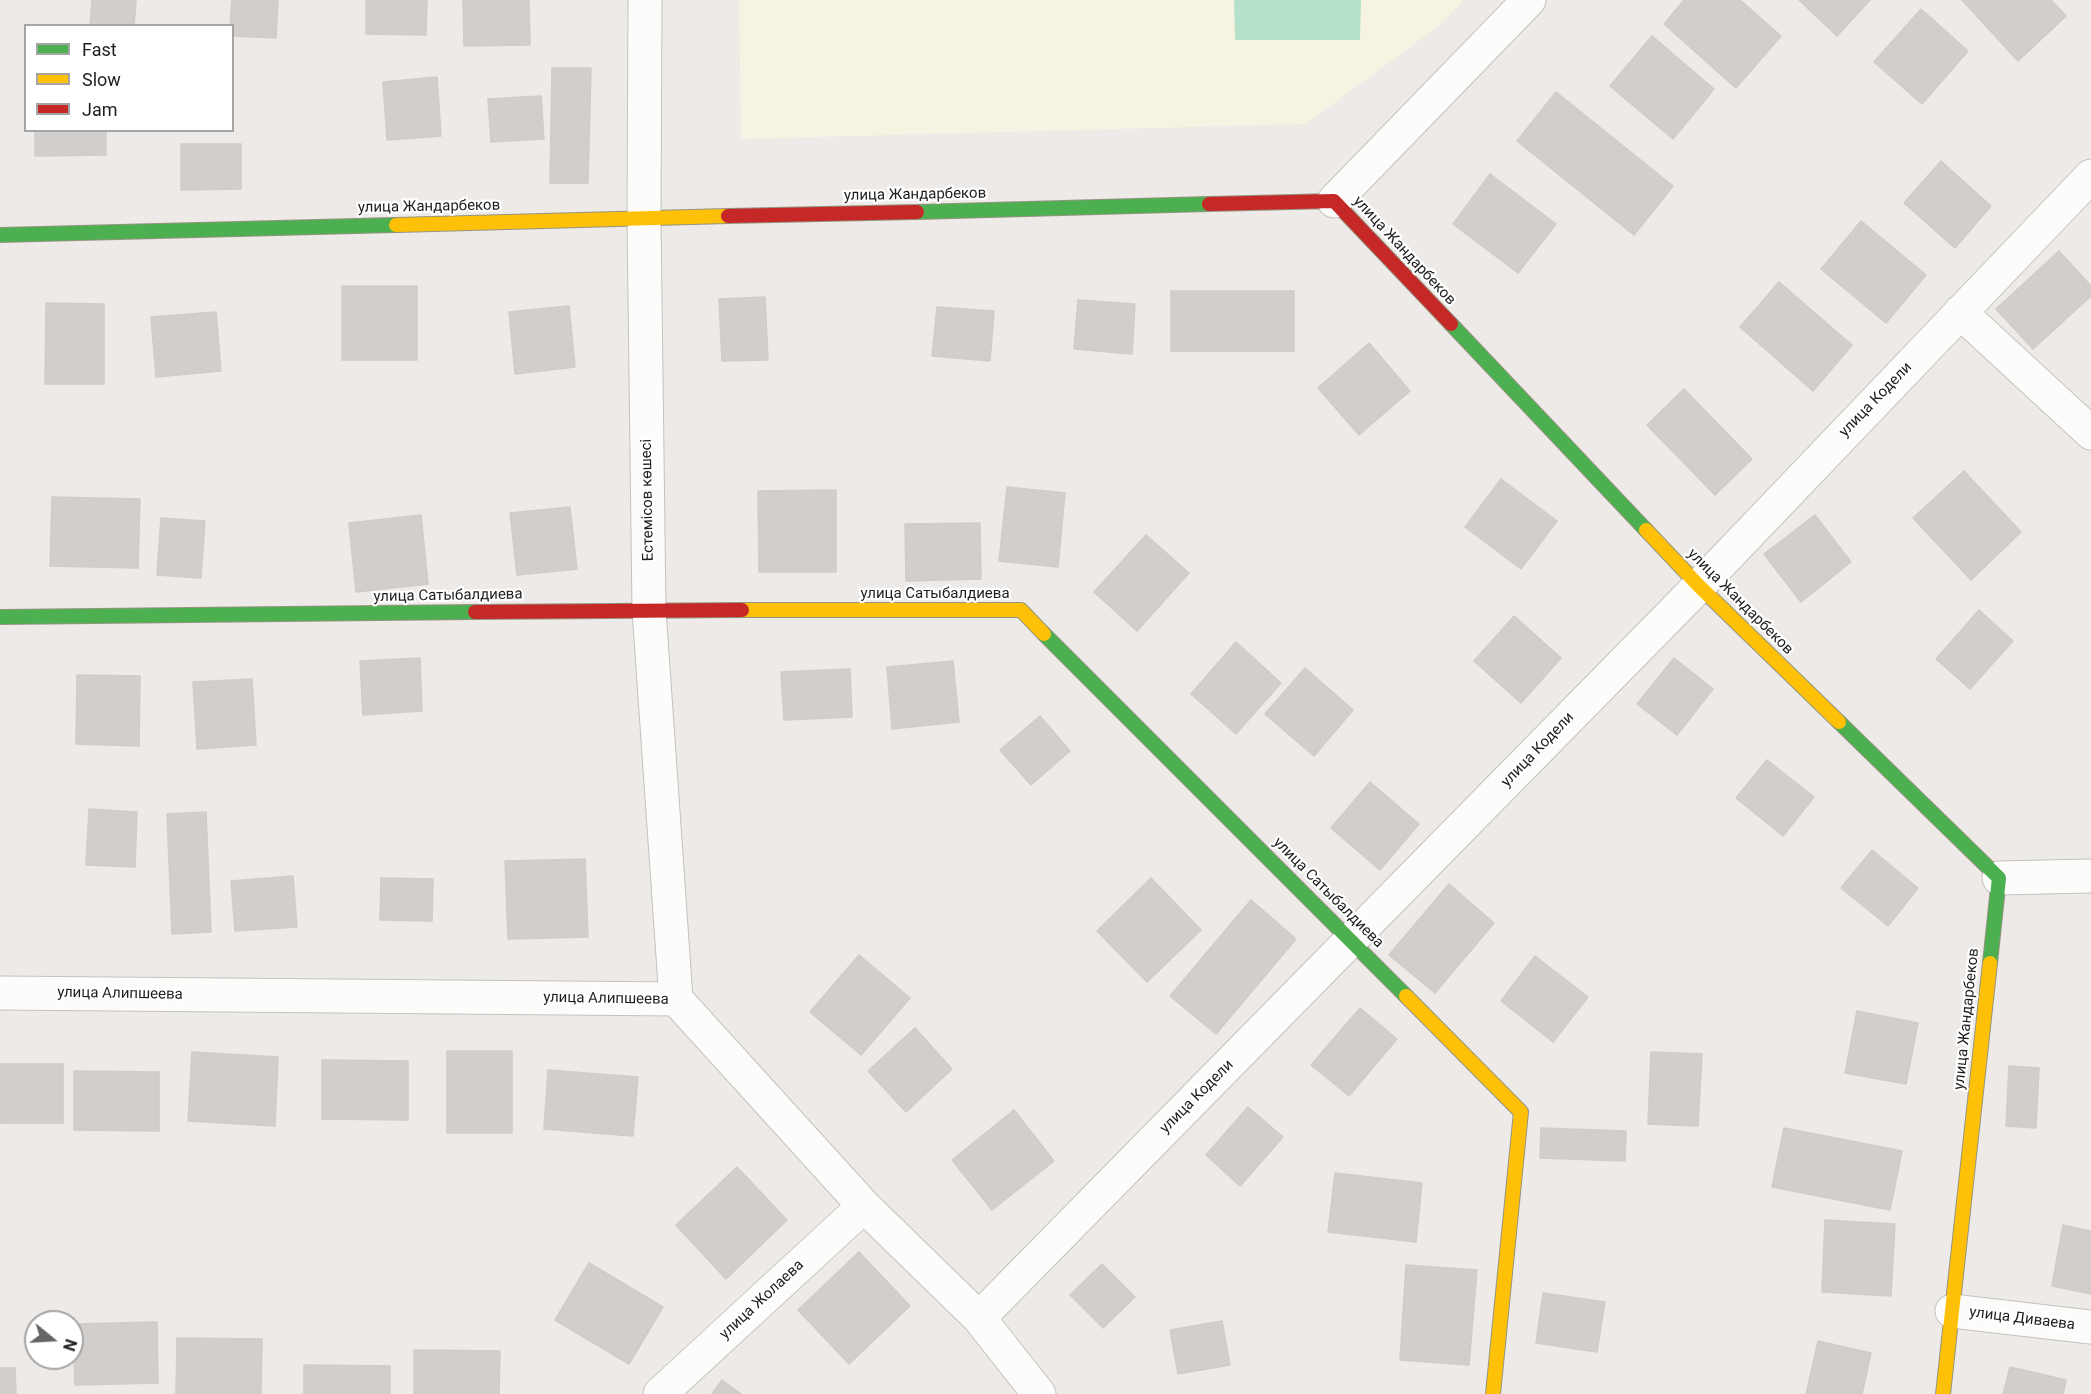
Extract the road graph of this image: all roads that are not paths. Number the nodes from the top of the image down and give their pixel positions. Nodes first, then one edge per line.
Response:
1 (645, 0) edge
2 (1528, 0) edge
3 (2091, 176) edge
4 (1335, 201) junction
5 (644, 219) junction
6 (0, 235) edge
7 (1960, 312) junction
8 (2091, 433) edge
9 (1698, 586) junction
10 (649, 610) junction
11 (0, 617) edge
12 (2091, 876) edge
13 (1999, 878) junction
14 (1352, 940) junction
15 (0, 993) edge
16 (676, 999) junction
17 (864, 1206) junction
18 (1952, 1311) junction
19 (979, 1318) junction
20 (2091, 1327) edge
21 (660, 1394) edge
22 (1039, 1394) edge
23 (1493, 1394) edge
24 (1943, 1394) edge

1 - 5 street, Естемісов көшесі
2 - 4 street
3 - 7 street, улица Кодели
4 - 5 street, улица Жандарбеков
4 - 9 street, улица Жандарбеков
5 - 6 street, улица Жандарбеков
5 - 10 street, Естемісов көшесі
7 - 8 street
7 - 9 street, улица Кодели
9 - 13 street, улица Жандарбеков
9 - 14 street, улица Кодели
10 - 11 street, улица Сатыбалдиева
10 - 14 street, улица Сатыбалдиева
10 - 16 street, Естемісов көшесі
12 - 13 street
13 - 18 street, улица Жандарбеков
14 - 19 street, улица Кодели
14 - 23 street, улица Сатыбалдиева
15 - 16 street, улица Алипшеева
16 - 17 street, улица Алипшеева
17 - 19 street, улица Алипшеева
17 - 21 street, улица Жолаева
18 - 20 street, улица Диваева
18 - 24 street, улица Жандарбеков
19 - 22 street, улица Алипшеева

